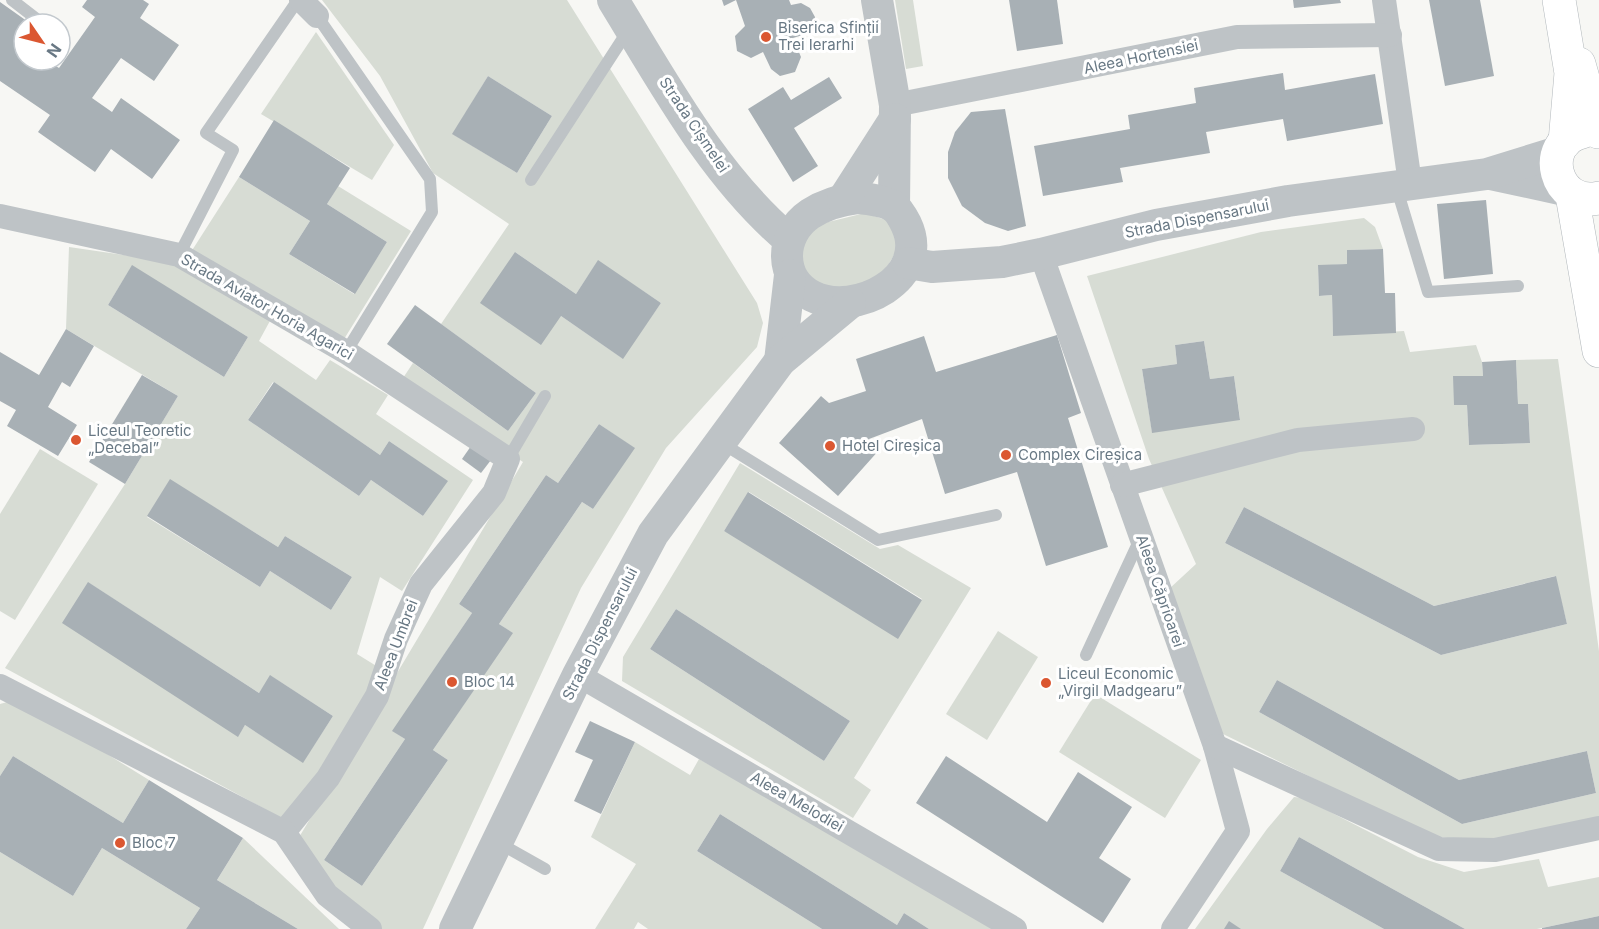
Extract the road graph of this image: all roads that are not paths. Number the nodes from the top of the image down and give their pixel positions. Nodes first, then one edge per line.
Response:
1 (12, 0) edge
2 (613, 0) edge
3 (877, 0) edge
4 (1384, 0) edge
5 (1559, 0) edge
6 (1569, 0) edge
7 (305, 5) edge
8 (28, 12) edge
9 (630, 28) junction
10 (1390, 35) junction
11 (896, 112) junction
12 (1598, 132) edge
13 (1561, 147) junction
14 (1487, 174) junction
15 (531, 180) dead end
16 (1403, 184) junction
17 (1579, 195) edge
18 (843, 200) junction
19 (894, 207) junction
20 (0, 216) edge
21 (788, 239) junction
22 (179, 255) junction
23 (1041, 255) junction
24 (908, 263) junction
25 (790, 275) junction
26 (1518, 286) dead end
27 (850, 303) junction
28 (1599, 351) edge
29 (346, 352) junction
30 (780, 361) junction
31 (545, 396) dead end
32 (1413, 429) dead end
33 (719, 441) junction
34 (508, 459) junction
35 (1122, 484) junction
36 (996, 515) dead end
37 (1141, 536) junction
38 (1086, 655) dead end
39 (578, 675) junction
40 (0, 686) edge
41 (1215, 746) junction
42 (1599, 828) edge
43 (284, 832) junction
44 (497, 842) junction
45 (545, 869) dead end
46 (370, 929) edge
47 (455, 929) edge
48 (1015, 929) edge
49 (1173, 929) edge

1 - 8 lane
2 - 9 street, Strada Cișmelei
3 - 11 street
4 - 10 street
5 - 13 main road
6 - 12 main road
7 - 22 lane
7 - 29 lane
9 - 15 lane
9 - 21 street, Strada Cișmelei
10 - 11 street, Aleea Hortensiei
10 - 16 street
11 - 18 street
11 - 19 street
12 - 13 main road
13 - 14 street, Strada Dispensarului
13 - 17 main road
14 - 16 street, Strada Dispensarului
14 - 17 street, Strada Dispensarului
16 - 23 street, Strada Dispensarului
16 - 26 lane
17 - 28 main road
18 - 19 street
18 - 21 street
19 - 24 street
20 - 22 street, Strada Aviator Horia Agarici
21 - 25 street
22 - 29 street, Strada Aviator Horia Agarici
23 - 24 street, Strada Dispensarului
23 - 35 street, Aleea Căprioarei
24 - 27 street, Strada Dispensarului
25 - 27 street, Strada Dispensarului
25 - 30 street
27 - 30 street, Strada Dispensarului
29 - 34 street, Strada Aviator Horia Agarici
30 - 33 street, Strada Dispensarului
31 - 34 lane
32 - 35 street
33 - 36 lane
33 - 39 street, Strada Dispensarului
34 - 43 street, Aleea Umbrei
35 - 37 street, Aleea Căprioarei
37 - 38 lane
37 - 41 street, Aleea Căprioarei
39 - 44 street, Strada Dispensarului
39 - 48 street, Aleea Melodiei
40 - 43 street
41 - 42 street
41 - 49 street, Aleea Căprioarei
43 - 46 street
44 - 45 lane
44 - 47 street, Strada Dispensarului

